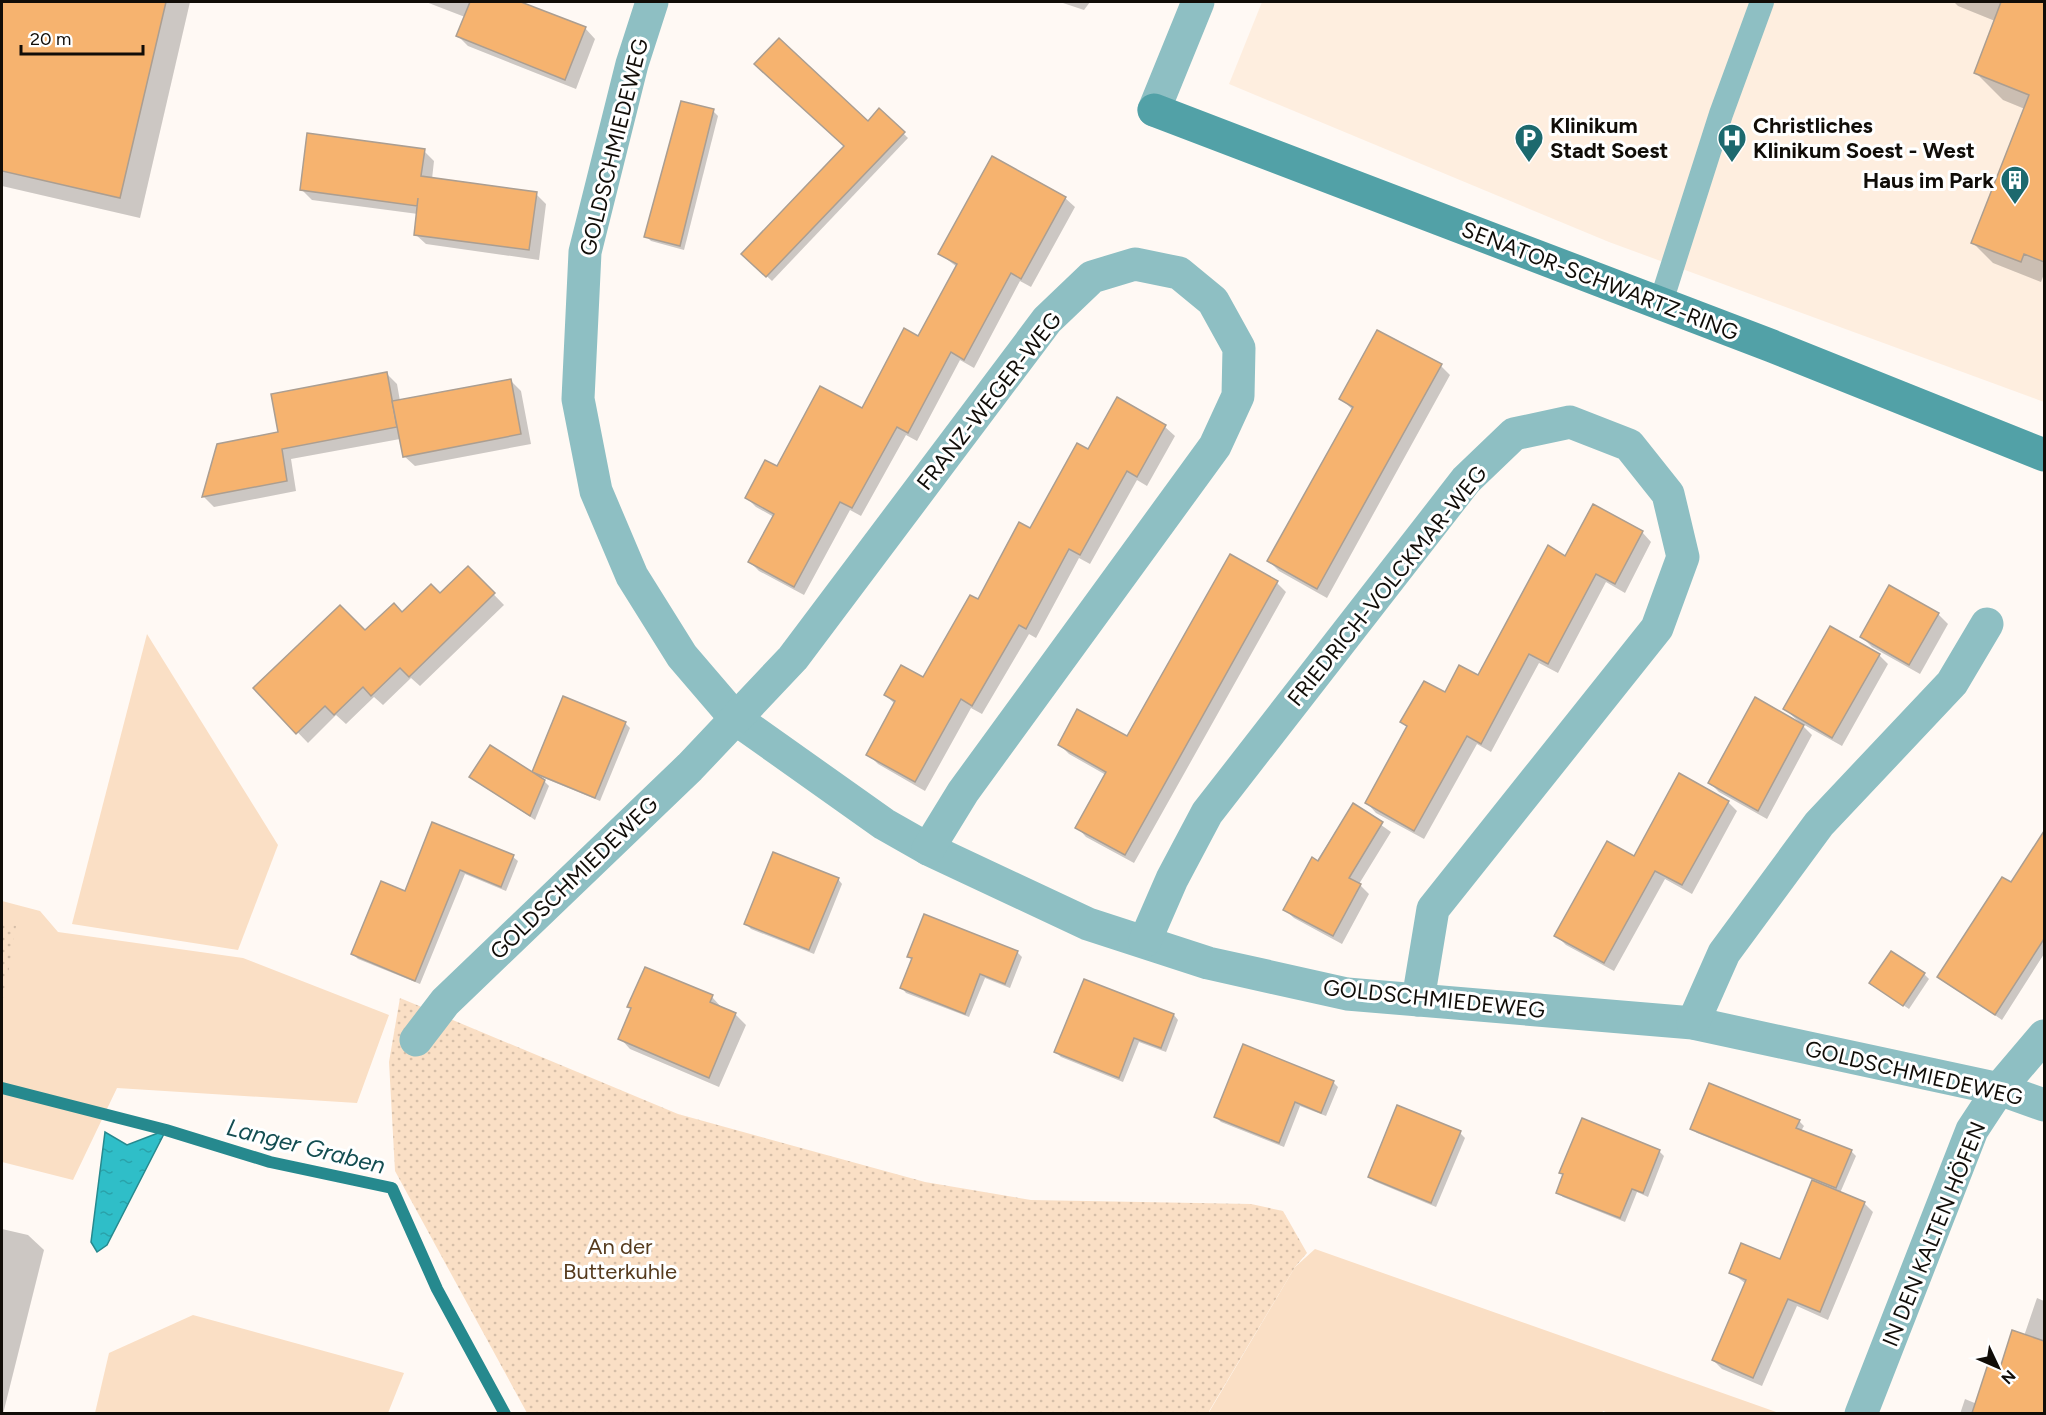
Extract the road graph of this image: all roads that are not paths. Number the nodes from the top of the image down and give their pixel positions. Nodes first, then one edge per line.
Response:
1 (652, 2) edge
2 (1198, 2) edge
3 (1762, 2) edge
4 (1154, 110) joint
5 (1660, 305) junction
6 (2044, 455) edge
7 (1987, 624) dead end
8 (736, 719) junction
9 (928, 849) junction
10 (1145, 941) junction
11 (1418, 1000) junction
12 (1693, 1023) junction
13 (2044, 1036) edge
14 (416, 1040) dead end
15 (1999, 1089) junction
16 (2044, 1105) edge
17 (1861, 1413) edge

1 - 8 street, GOLDSCHMIEDEWEG
2 - 4 street
3 - 5 lane
4 - 5 main road, SENATOR-SCHWARTZ-RING
5 - 6 main road, SENATOR-SCHWARTZ-RING
7 - 12 street
8 - 9 street, GOLDSCHMIEDEWEG
8 - 9 street, FRANZ-WEGER-WEG
8 - 14 street, GOLDSCHMIEDEWEG
9 - 10 street, GOLDSCHMIEDEWEG
10 - 11 street, GOLDSCHMIEDEWEG
10 - 11 street, FRIEDRICH-VOLCKMAR-WEG
11 - 12 street, GOLDSCHMIEDEWEG
12 - 15 street, GOLDSCHMIEDEWEG
13 - 15 street, IN DEN KALTEN HÖFEN
15 - 16 street, GOLDSCHMIEDEWEG
15 - 17 street, IN DEN KALTEN HÖFEN

